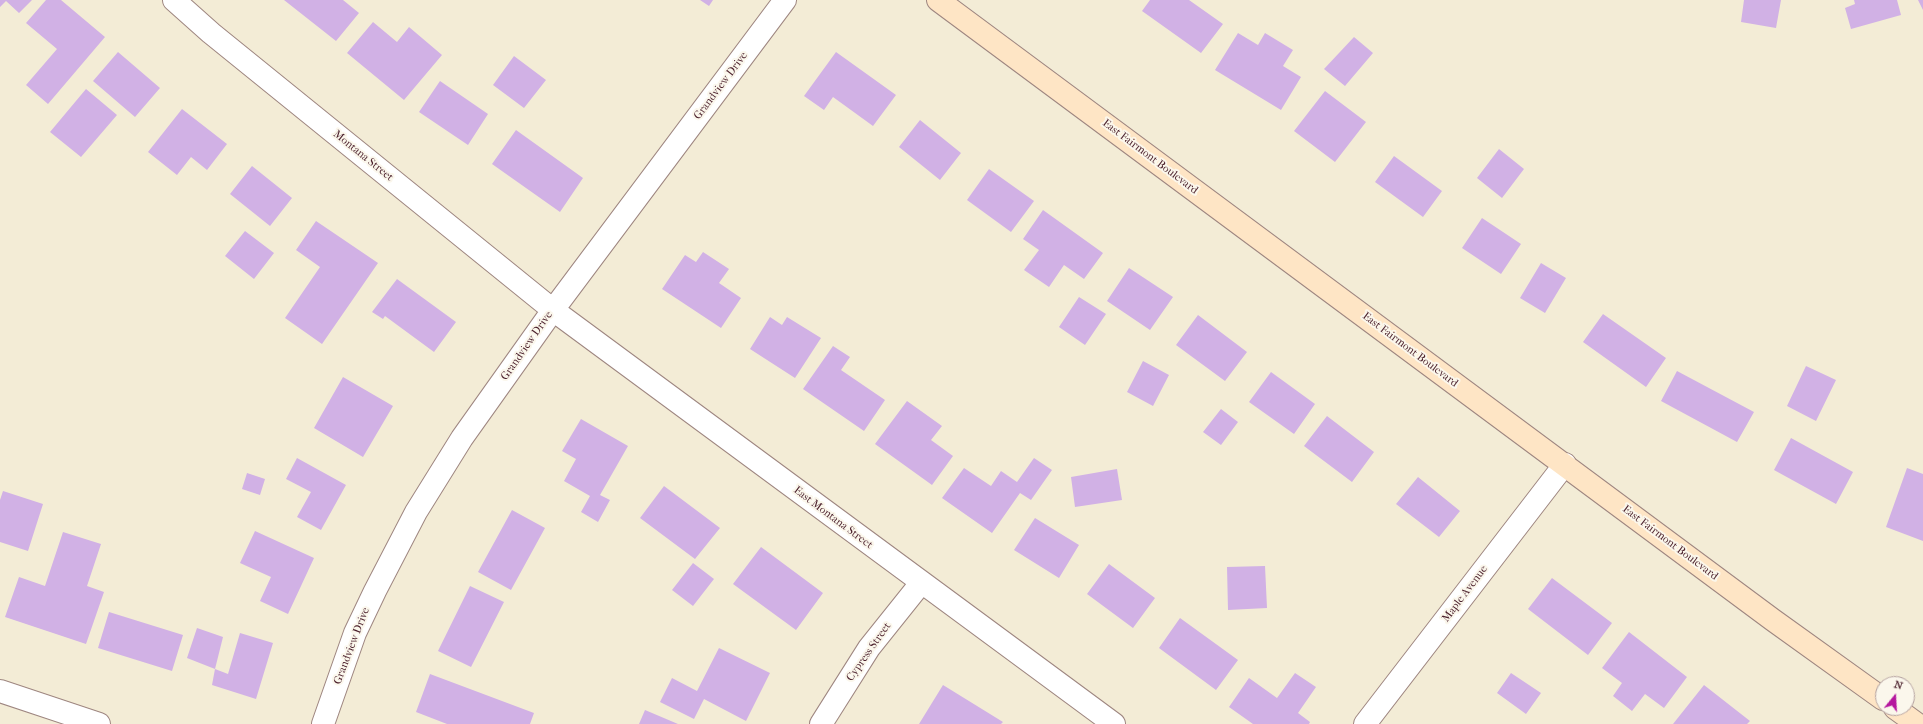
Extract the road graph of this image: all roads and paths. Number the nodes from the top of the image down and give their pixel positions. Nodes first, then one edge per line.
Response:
1 (174, 0) edge
2 (785, 0) edge
3 (938, 0) edge
4 (553, 310) junction
5 (1565, 464) junction
6 (921, 583) junction
7 (0, 691) edge
8 (1875, 693) edge
9 (1906, 716) edge
10 (99, 724) edge
11 (323, 724) edge
12 (821, 724) edge
13 (1114, 724) edge
14 (1366, 724) edge
15 (1917, 724) edge

1 - 4 street, Montana Street
2 - 4 street, Grandview Drive
3 - 5 street, East Fairmont Boulevard
4 - 6 street, East Montana Street
4 - 11 street, Grandview Drive
5 - 8 street, East Fairmont Boulevard
5 - 14 street, Maple Avenue
6 - 12 street, Cypress Street
6 - 13 street, East Montana Street
7 - 10 street
9 - 15 street

